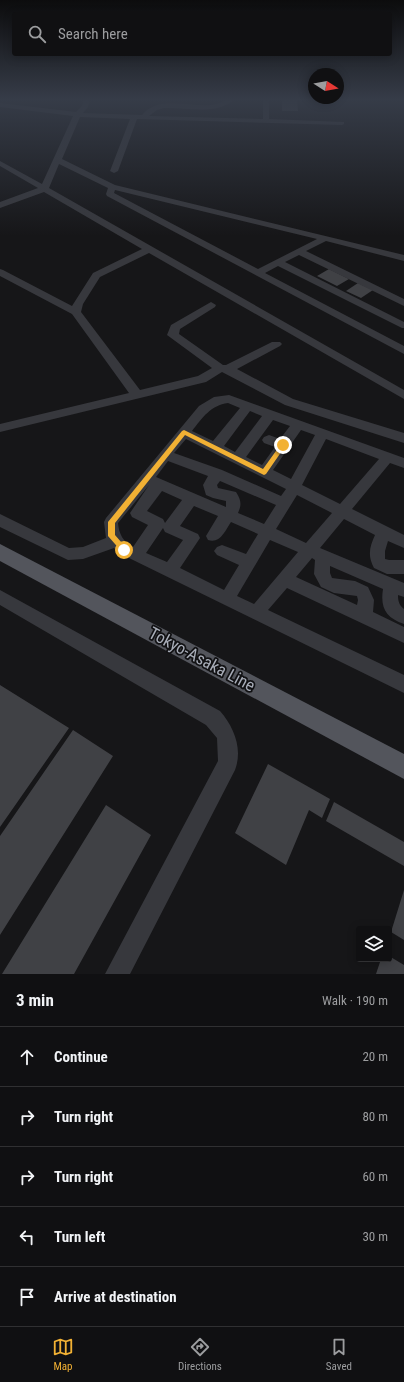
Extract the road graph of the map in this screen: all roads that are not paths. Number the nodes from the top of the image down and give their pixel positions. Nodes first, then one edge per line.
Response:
1 (64, 144) edge
2 (124, 144) edge
3 (57, 160) junction
4 (0, 163) edge
5 (114, 171) dead end
6 (112, 188) junction
7 (44, 189) junction
8 (0, 205) edge
9 (325, 238) junction
10 (149, 249) junction
11 (300, 252) junction
12 (404, 258) edge
13 (279, 263) junction
14 (0, 272) edge
15 (258, 273) junction
16 (404, 303) edge
17 (211, 306) dead end
18 (76, 312) junction
19 (403, 324) edge
20 (382, 339) junction
21 (276, 344) dead end
22 (404, 351) edge
23 (224, 369) junction
24 (137, 395) junction
25 (404, 395) edge
26 (248, 406) junction
27 (270, 414) junction
28 (220, 420) dead end
29 (298, 424) junction
30 (0, 428) edge
31 (244, 430) junction
32 (184, 432) junction
33 (323, 433) junction
34 (404, 438) edge
35 (269, 440) dead end
36 (283, 445) junction
37 (215, 448) junction
38 (165, 455) junction
39 (388, 457) junction
40 (237, 459) junction
41 (404, 462) edge
42 (264, 472) junction
43 (217, 474) junction
44 (153, 481) junction
45 (294, 487) junction
46 (192, 498) junction
47 (284, 503) junction
48 (342, 511) junction
49 (229, 514) junction
50 (0, 520) edge
51 (267, 531) junction
52 (384, 532) junction
53 (213, 536) dead end
54 (116, 540) junction
55 (404, 542) edge
56 (308, 550) junction
57 (222, 551) dead end
58 (0, 552) edge
59 (136, 555) junction
60 (323, 557) junction
61 (249, 562) junction
62 (404, 567) edge
63 (169, 571) junction
64 (285, 579) junction
65 (398, 588) edge
66 (0, 597) edge
67 (227, 599) junction
68 (256, 613) junction
69 (364, 616) junction
70 (404, 617) edge
71 (404, 635) edge
72 (404, 684) edge
73 (404, 767) edge
74 (117, 974) edge

1 - 3 lane
2 - 5 lane
3 - 6 lane
3 - 7 lane
4 - 7 lane
6 - 9 lane
6 - 15 lane
7 - 8 lane
7 - 10 lane
9 - 11 lane
9 - 12 lane
10 - 18 lane
10 - 25 lane
11 - 13 lane
11 - 16 lane
13 - 15 lane
13 - 19 lane
14 - 18 lane
15 - 20 lane
17 - 23 lane
18 - 24 lane
19 - 20 lane
20 - 22 lane
21 - 23 lane
23 - 24 lane
23 - 34 lane
24 - 30 lane
26 - 27 lane
26 - 31 lane
26 - 32 lane
27 - 29 lane
27 - 31 lane
28 - 31 lane
29 - 33 lane
29 - 36 lane
31 - 37 lane
31 - 40 lane
32 - 37 lane
32 - 38 lane
33 - 39 lane
33 - 45 lane
35 - 36 lane
36 - 42 lane
37 - 40 lane
38 - 43 lane
38 - 44 lane
39 - 41 lane
39 - 48 lane
40 - 42 lane
42 - 45 lane
43 - 47 lane
43 - 49 lane
44 - 46 lane
44 - 54 lane
44 - 59 lane
45 - 47 lane
45 - 48 lane
46 - 49 lane
46 - 63 lane
47 - 51 lane
48 - 52 lane
48 - 56 lane
49 - 51 lane
49 - 53 lane
50 - 54 lane
51 - 56 lane
51 - 61 lane
52 - 55 lane
52 - 62 lane
54 - 59 lane
56 - 60 lane
56 - 64 lane
57 - 61 lane
58 - 73 main road, Tokyo-Asaka Line
59 - 63 lane
60 - 65 lane
60 - 69 lane
61 - 67 lane
63 - 67 lane
64 - 68 lane
64 - 69 lane
65 - 70 lane
66 - 74 lane
67 - 68 lane
68 - 72 lane
69 - 71 lane

